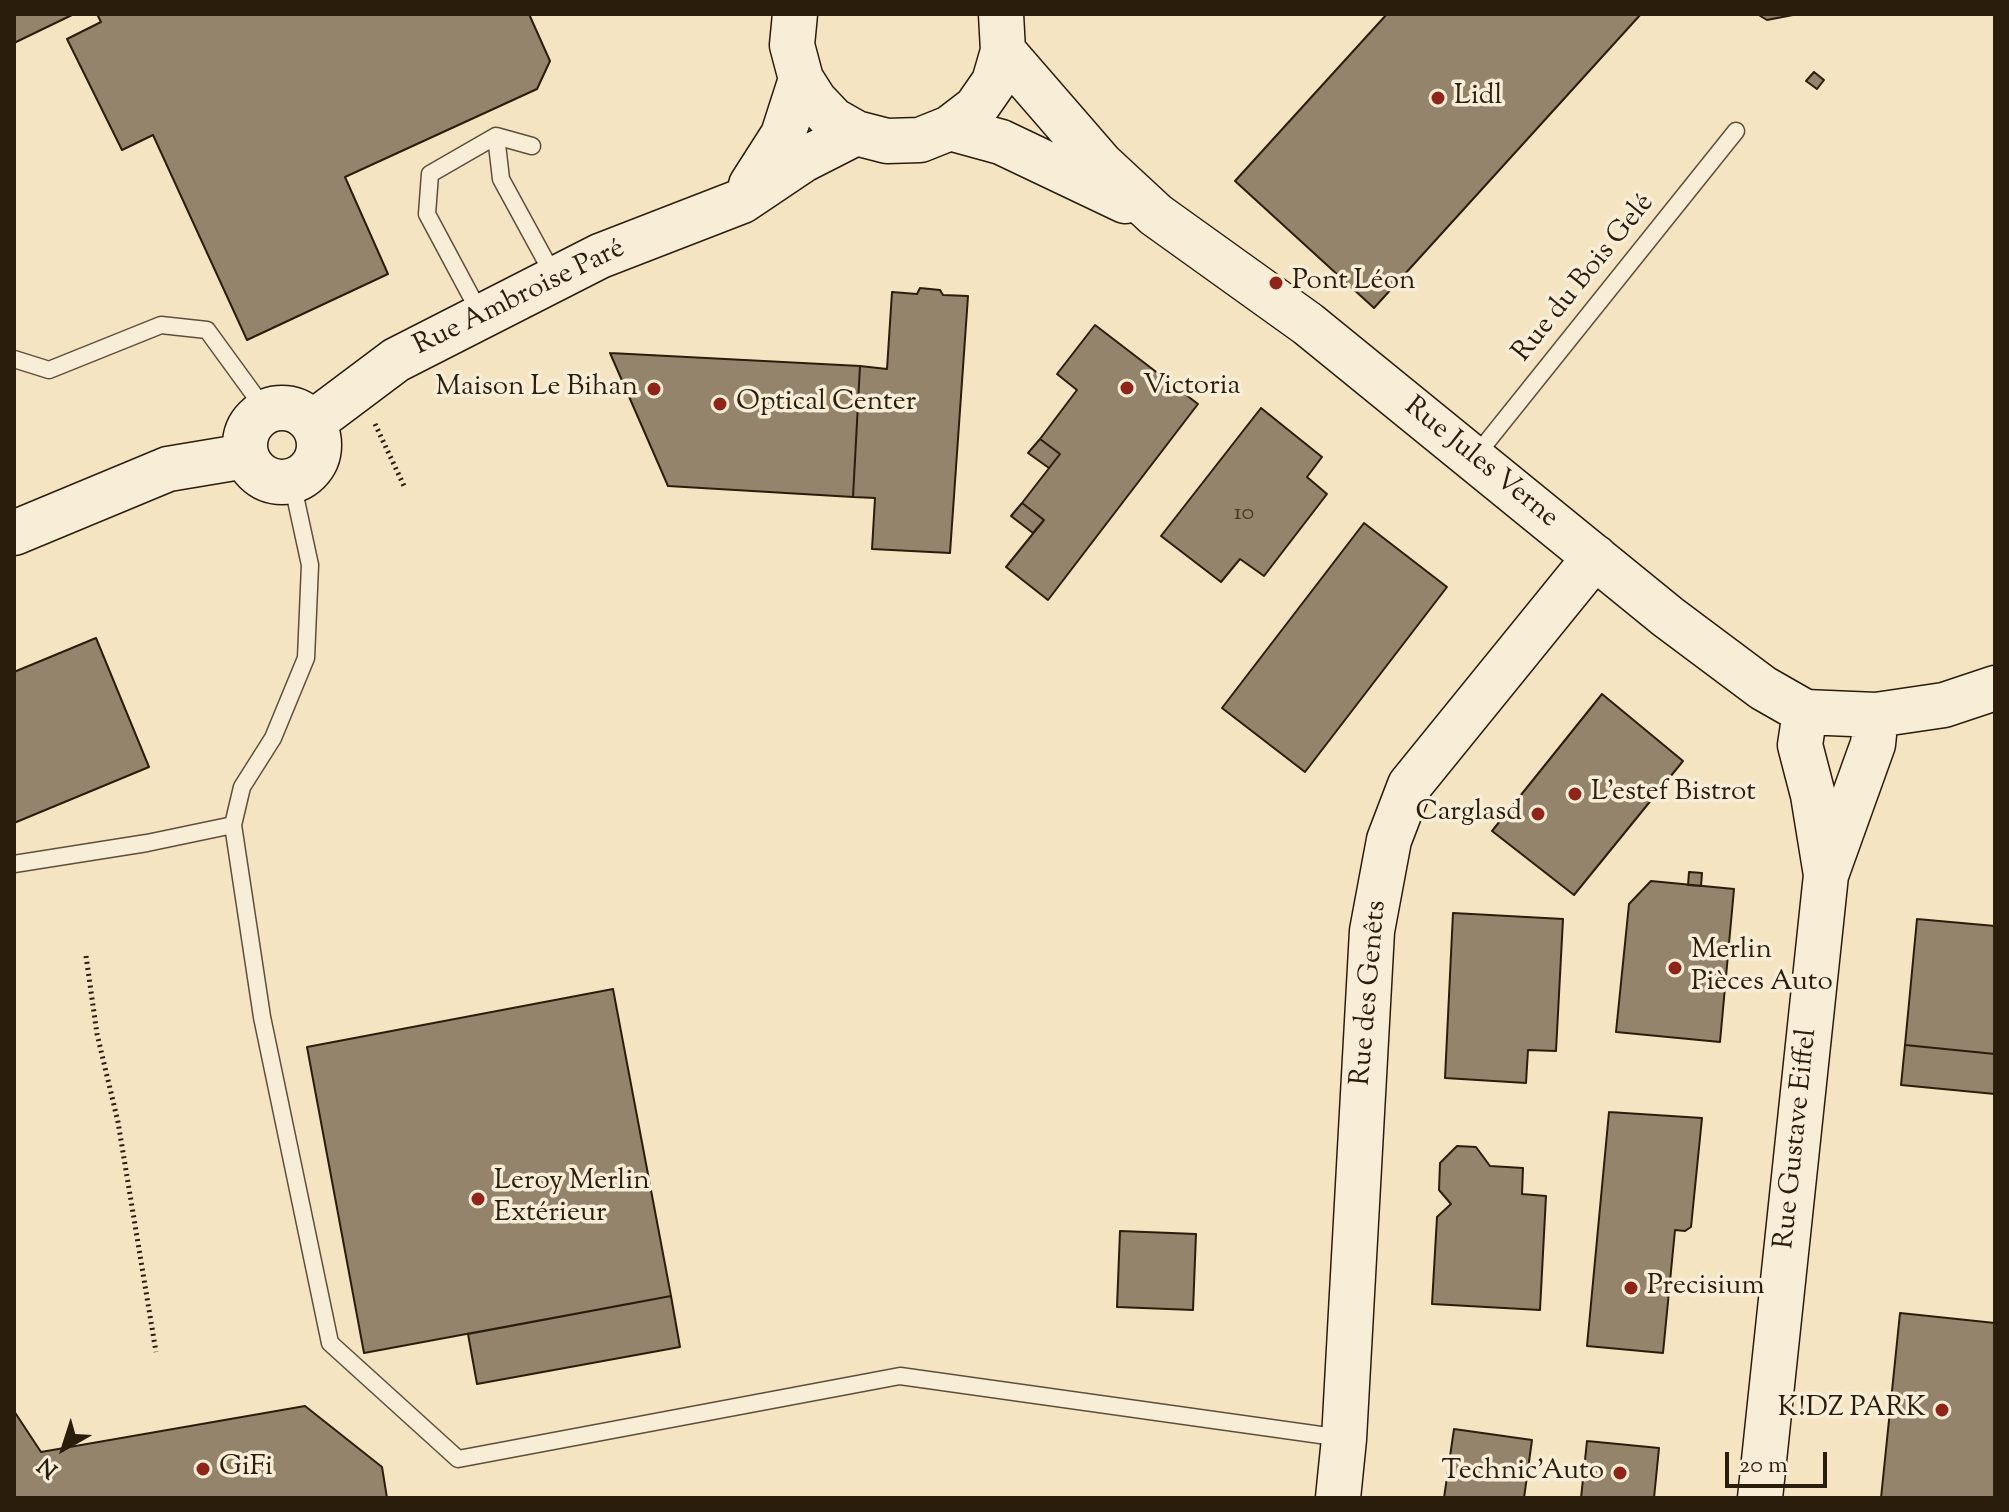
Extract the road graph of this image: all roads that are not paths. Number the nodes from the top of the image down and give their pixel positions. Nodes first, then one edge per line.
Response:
1 (795, 14) edge
2 (1002, 32) edge
3 (801, 79) junction
4 (950, 128) junction
5 (1736, 131) dead end
6 (856, 133) junction
7 (496, 136) junction
8 (532, 146) dead end
9 (742, 201) junction
10 (1156, 215) junction
11 (556, 279) junction
12 (482, 316) junction
13 (14, 359) edge
14 (266, 411) junction
15 (312, 423) junction
16 (246, 456) junction
17 (1473, 459) junction
18 (292, 482) junction
19 (14, 533) edge
20 (1595, 557) junction
21 (1995, 688) edge
22 (1805, 712) junction
23 (1876, 715) junction
24 (233, 825) junction
25 (14, 864) edge
26 (1826, 875) junction
27 (1344, 1439) junction
28 (1338, 1498) edge
29 (1760, 1498) edge

1 - 3 street
2 - 4 street
2 - 10 street, Rue Jules Verne
3 - 6 street
3 - 9 street
4 - 6 street
4 - 10 street, Rue Jules Verne
5 - 17 lane, Rue du Bois Gelé
6 - 9 street, Rue Ambroise Paré
7 - 8 lane
7 - 11 lane
7 - 12 lane
9 - 11 street, Rue Ambroise Paré
10 - 17 street, Rue Jules Verne
11 - 12 street, Rue Ambroise Paré
12 - 15 street, Rue Ambroise Paré
13 - 14 lane
14 - 15 street
14 - 16 street
15 - 18 street
16 - 18 street
16 - 19 street
17 - 20 street, Rue Jules Verne
18 - 24 lane
20 - 22 street, Rue Jules Verne
20 - 27 street, Rue des Genêts
21 - 23 street
22 - 23 street
22 - 26 street, Rue Gustave Eiffel
23 - 26 street, Rue Gustave Eiffel
24 - 25 lane
24 - 27 lane
26 - 29 street, Rue Gustave Eiffel
27 - 28 street, Rue des Genêts

